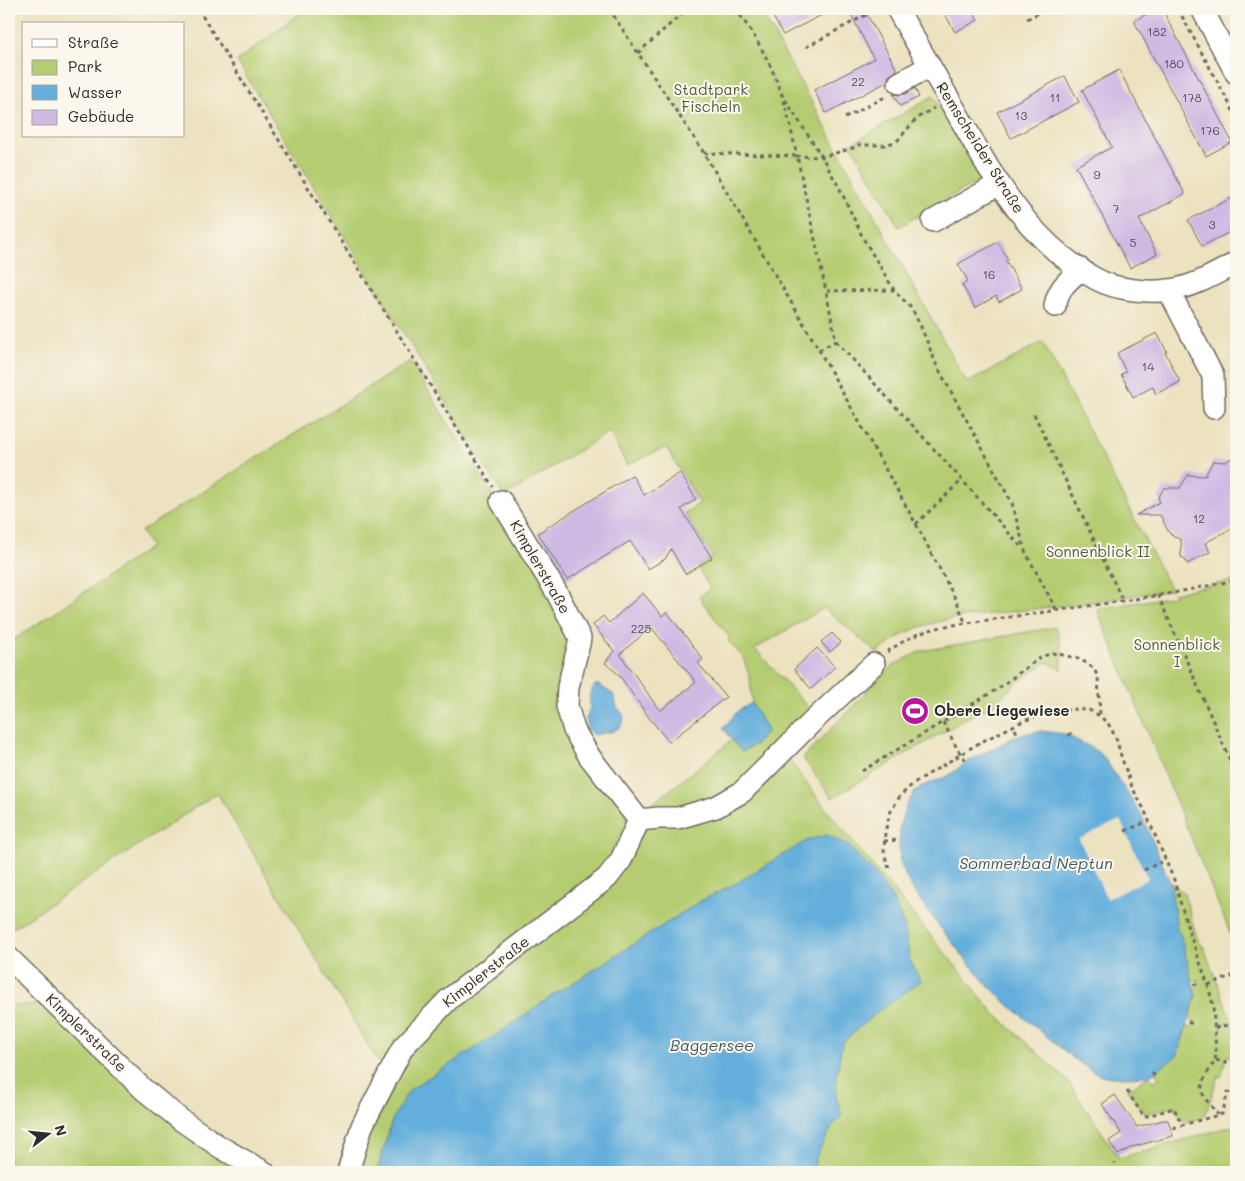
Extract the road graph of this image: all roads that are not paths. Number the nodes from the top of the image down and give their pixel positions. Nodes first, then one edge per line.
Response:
1 (897, 9) edge
2 (1202, 9) edge
3 (930, 66) junction
4 (1236, 73) edge
5 (899, 83) road end
6 (999, 184) junction
7 (933, 221) dead end
8 (1236, 263) edge
9 (1081, 269) junction
10 (1168, 291) junction
11 (1055, 306) dead end
12 (1214, 408) dead end
13 (501, 501) road end
14 (874, 664) road end
15 (639, 820) junction
16 (9, 958) edge
17 (264, 1172) edge
18 (348, 1172) edge

1 - 3 street, Remscheider Straße
2 - 4 street
3 - 5 street
3 - 6 street, Remscheider Straße
6 - 7 street
6 - 9 street, Remscheider Straße
8 - 10 street, Remscheider Straße
9 - 10 street, Remscheider Straße
9 - 11 street
10 - 12 street
13 - 15 street, Kimplerstraße
14 - 15 street
15 - 18 street, Kimplerstraße
16 - 17 street, Kimplerstraße

